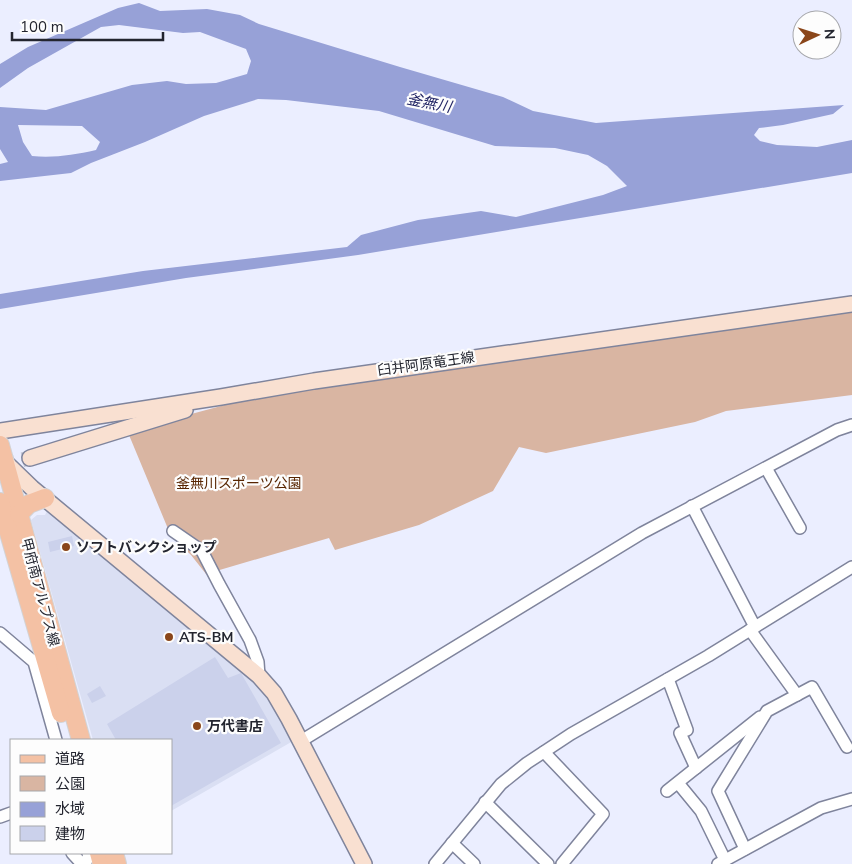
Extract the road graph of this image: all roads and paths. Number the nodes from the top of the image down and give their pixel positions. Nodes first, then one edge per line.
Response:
1 (852, 304) edge
2 (221, 397) junction
3 (852, 425) edge
4 (0, 431) edge
5 (0, 445) edge
6 (30, 458) tunnel mouth
7 (3, 460) edge
8 (766, 468) junction
9 (45, 498) junction
10 (0, 502) edge
11 (692, 506) junction
12 (19, 514) junction
13 (800, 528) dead end
14 (173, 531) dead end
15 (852, 567) edge
16 (753, 628) junction
17 (0, 633) edge
18 (259, 676) junction
19 (668, 679) junction
20 (797, 695) junction
21 (768, 712) junction
22 (56, 739) edge
23 (68, 739) edge
24 (81, 739) edge
25 (301, 741) junction
26 (847, 747) dead end
27 (544, 752) junction
28 (696, 768) junction
29 (678, 783) junction
30 (667, 791) dead end
31 (852, 799) edge
32 (485, 802) junction
33 (452, 843) junction
34 (745, 849) junction
35 (73, 854) edge
36 (721, 862) edge
37 (82, 864) edge
38 (364, 864) edge
39 (434, 864) edge
40 (474, 864) edge
41 (548, 864) edge
42 (562, 864) edge

1 - 2 main road, 臼井阿原竜王線
2 - 4 main road, 臼井阿原竜王線
2 - 6 main road
3 - 8 street
5 - 7 main road, 甲府南アルプス線
7 - 9 main road
7 - 12 main road, 甲府南アルプス線
8 - 11 street
8 - 13 street
9 - 12 main road
9 - 18 main road
10 - 23 main road, 甲府南アルプス線
11 - 16 street
11 - 25 street
12 - 24 main road, 甲府南アルプス線
14 - 18 street
15 - 16 street
16 - 19 street
16 - 20 street
17 - 22 street
18 - 25 main road
19 - 27 street
19 - 28 street
20 - 21 street
20 - 26 street
21 - 28 street
21 - 34 street
25 - 38 main road
27 - 32 street
27 - 42 street
28 - 29 street
29 - 30 street
29 - 36 street
31 - 34 street
32 - 33 street
32 - 41 street
33 - 39 street
33 - 40 street
34 - 36 street
35 - 37 street

